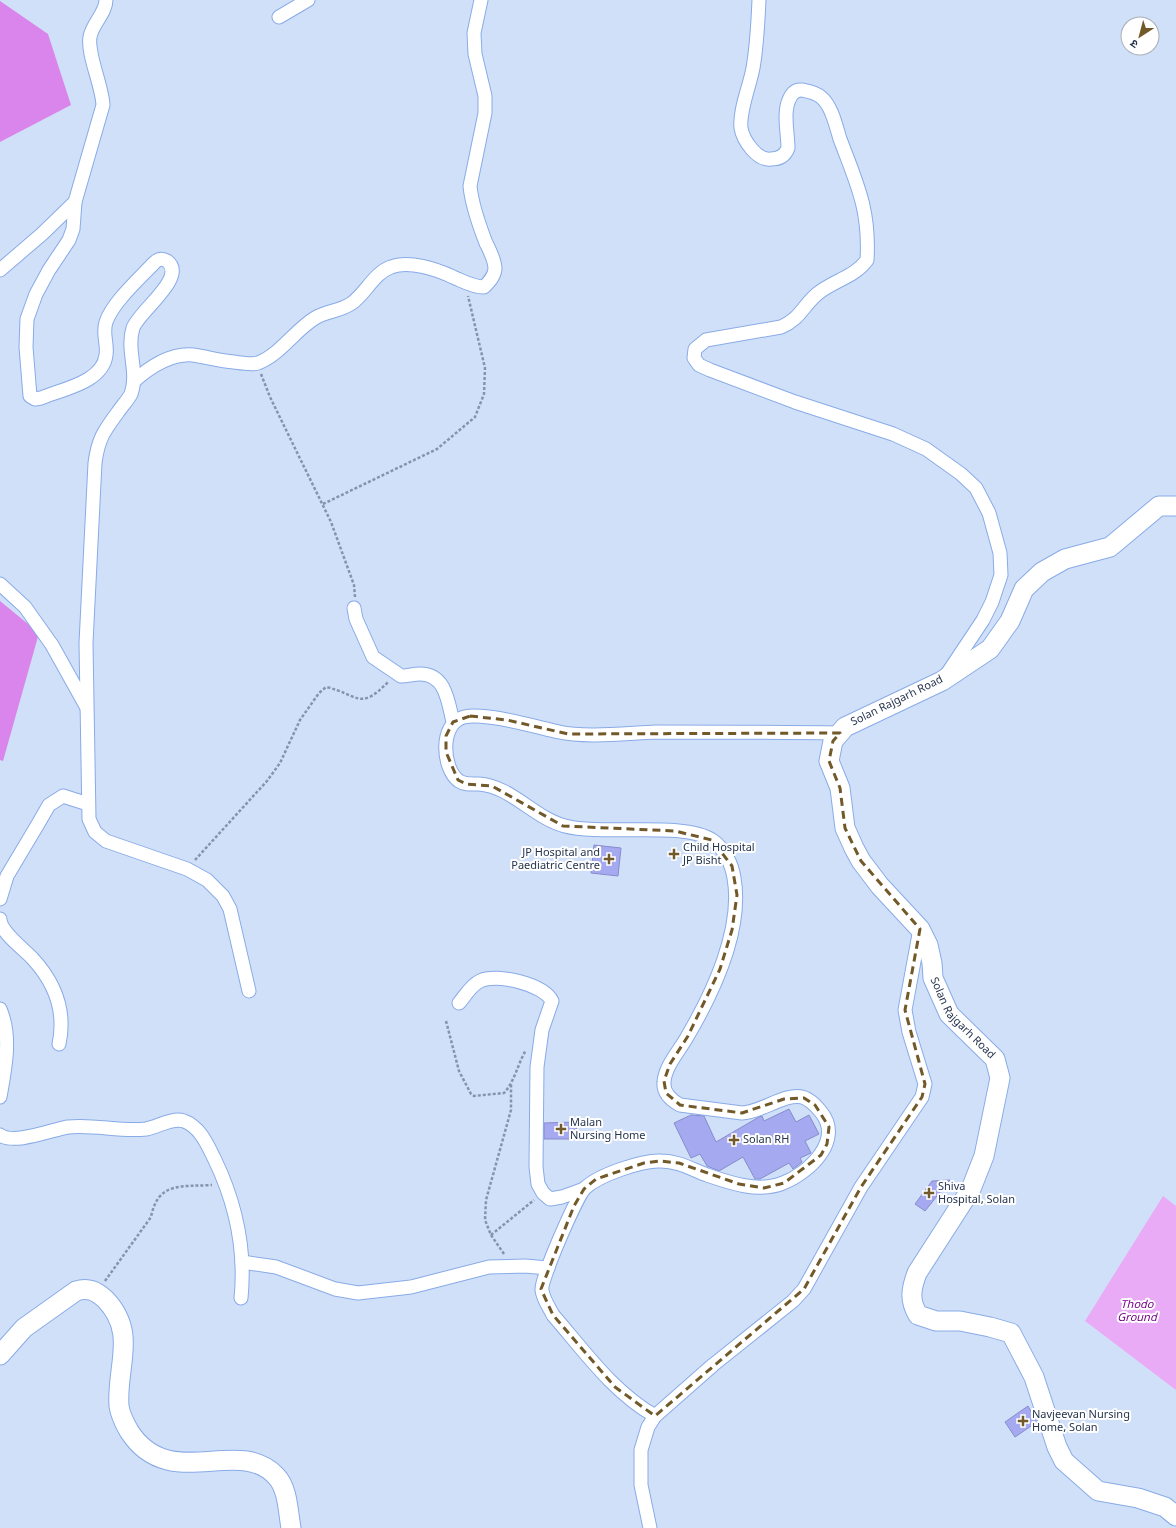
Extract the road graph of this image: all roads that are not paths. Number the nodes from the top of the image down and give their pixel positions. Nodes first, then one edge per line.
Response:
1 (106, 0) edge
2 (308, 0) edge
3 (481, 0) edge
4 (759, 0) edge
5 (279, 17) dead end
6 (75, 202) junction
7 (0, 270) edge
8 (134, 381) junction
9 (1176, 506) edge
10 (0, 584) edge
11 (354, 608) road end
12 (942, 681) junction
13 (86, 708) junction
14 (453, 722) junction
15 (840, 733) junction
16 (88, 804) junction
17 (0, 898) edge
18 (0, 919) edge
19 (920, 929) junction
20 (249, 991) dead end
21 (459, 1003) dead end
22 (0, 1009) edge
23 (59, 1044) dead end
24 (0, 1097) edge
25 (0, 1135) edge
26 (584, 1189) junction
27 (242, 1262) junction
28 (548, 1268) junction
29 (241, 1298) dead end
30 (0, 1356) edge
31 (655, 1416) junction
32 (1176, 1516) edge
33 (291, 1528) edge
34 (650, 1528) edge

1 - 6 street
2 - 5 street
3 - 8 street
4 - 12 street
6 - 7 street
6 - 8 street
8 - 13 street
9 - 12 main road, Solan Rajgarh Road
10 - 13 street
11 - 14 street
12 - 15 main road, Solan Rajgarh Road
13 - 16 street
14 - 15 street
14 - 26 street
15 - 19 main road, Solan Rajgarh Road
16 - 17 street
16 - 20 street
18 - 23 street
19 - 31 street
19 - 32 main road, Solan Rajgarh Road
21 - 26 street
22 - 24 street
25 - 27 street
26 - 28 street
27 - 28 street
27 - 29 street
28 - 31 street
30 - 33 main road
31 - 34 street

